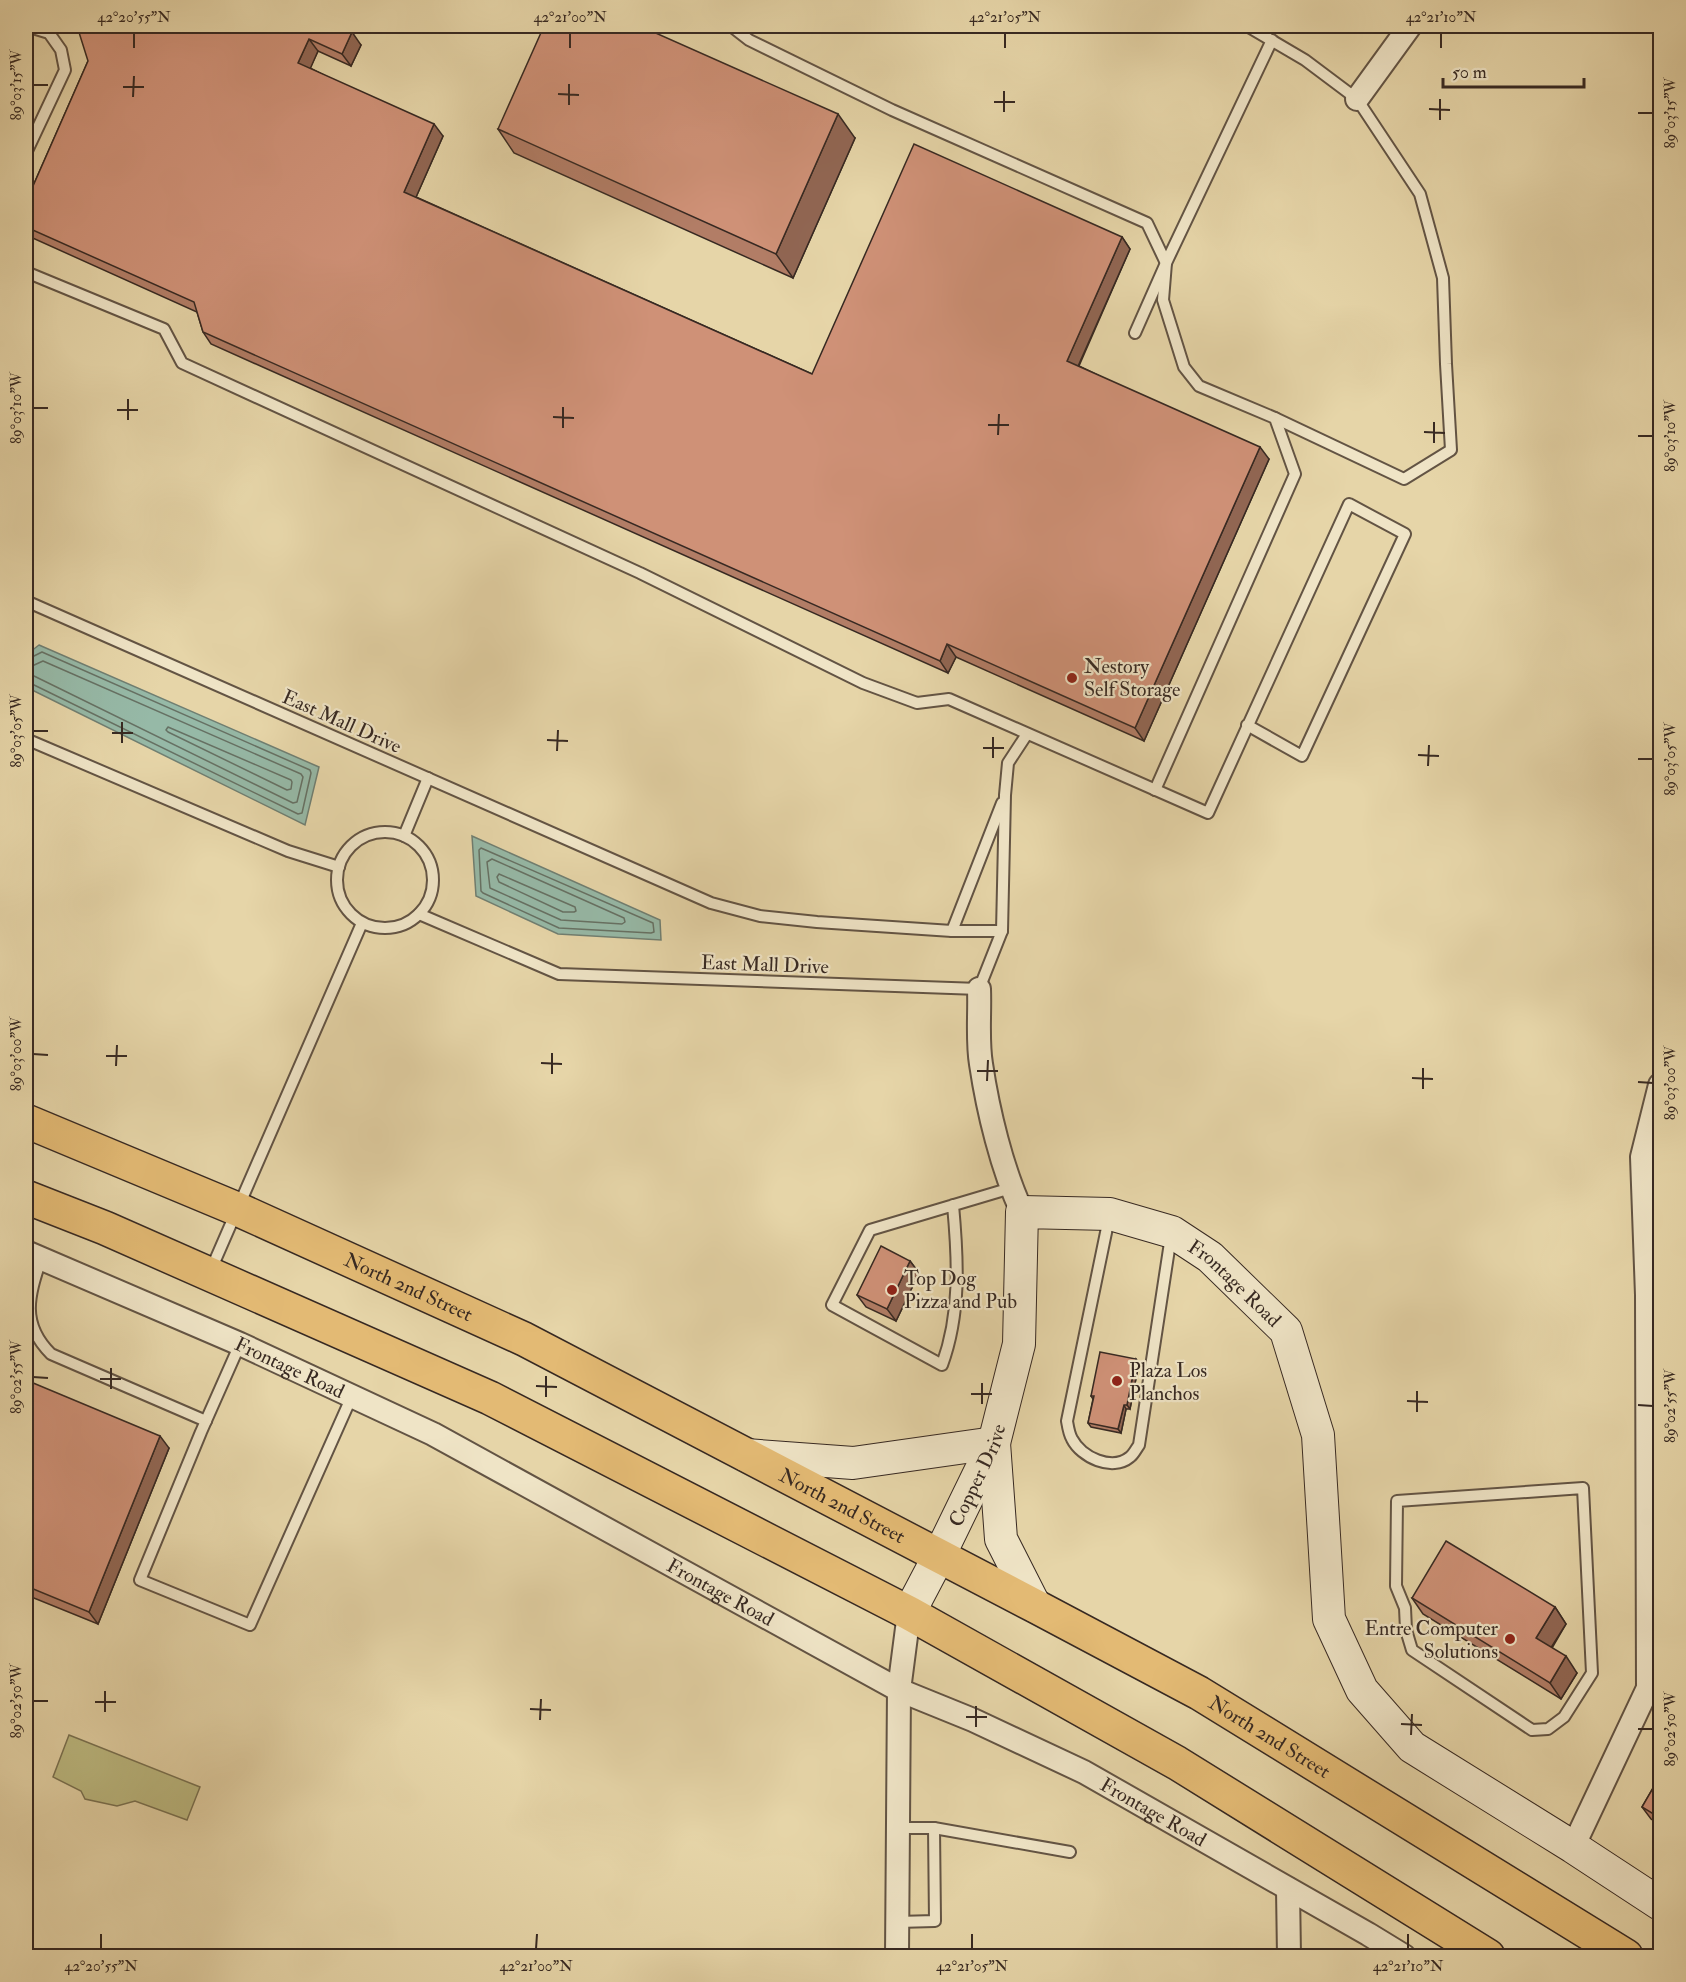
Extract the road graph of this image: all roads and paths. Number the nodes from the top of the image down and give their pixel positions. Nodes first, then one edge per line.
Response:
1 (26, 26) edge
2 (731, 26) edge
3 (1247, 26) edge
4 (1410, 26) edge
5 (1272, 40) junction
6 (1357, 99) junction
7 (26, 153) edge
8 (1166, 263) junction
9 (26, 272) edge
10 (1136, 333) dead end
11 (1275, 418) junction
12 (26, 601) edge
13 (1247, 725) junction
14 (1027, 734) junction
15 (26, 739) edge
16 (428, 778) junction
17 (1155, 790) junction
18 (1005, 795) junction
19 (404, 836) junction
20 (339, 867) junction
21 (419, 915) junction
22 (362, 922) junction
23 (952, 931) junction
24 (1002, 931) junction
25 (979, 989) junction
26 (1660, 1085) edge
27 (26, 1121) edge
28 (26, 1197) edge
29 (1016, 1200) junction
30 (953, 1205) junction
31 (237, 1209) junction
32 (1110, 1214) junction
33 (1172, 1232) junction
34 (33, 1256) edge
35 (209, 1274) junction
36 (1654, 1295) edge
37 (240, 1344) junction
38 (352, 1396) junction
39 (206, 1421) junction
40 (994, 1443) junction
41 (746, 1455) junction
42 (939, 1556) junction
43 (1035, 1606) junction
44 (909, 1614) junction
45 (1589, 1617) joint
46 (899, 1690) junction
47 (898, 1828) junction
48 (934, 1828) junction
49 (1573, 1846) junction
50 (1070, 1852) dead end
51 (1288, 1889) junction
52 (1660, 1904) edge
53 (897, 1922) junction
54 (897, 1956) edge
55 (1289, 1956) edge
56 (1404, 1956) edge
57 (1488, 1956) edge
58 (1626, 1956) edge

1 - 7 lane
2 - 8 lane
3 - 5 lane
4 - 6 street
5 - 6 lane
5 - 8 lane
6 - 11 lane
8 - 10 lane
8 - 11 lane
9 - 14 lane
11 - 17 lane
12 - 16 lane, East Mall Drive
13 - 13 lane
13 - 17 lane
14 - 17 lane
14 - 18 lane
15 - 20 lane
16 - 19 lane
16 - 23 lane, East Mall Drive
18 - 23 lane
18 - 24 lane
19 - 20 lane
19 - 21 lane
20 - 22 lane
21 - 22 lane
21 - 25 lane, East Mall Drive
22 - 31 lane
23 - 24 lane, East Mall Drive
24 - 25 lane
25 - 29 street, Copper Drive
26 - 36 street
27 - 31 main road, North 2nd Street
28 - 35 main road
29 - 30 lane
29 - 32 street, Frontage Road
29 - 40 street, Copper Drive
30 - 30 lane
31 - 35 lane
31 - 41 main road, North 2nd Street
32 - 33 street, Frontage Road
32 - 33 lane
33 - 49 street, Frontage Road
34 - 37 street, Frontage Road
34 - 39 lane
35 - 44 main road
36 - 49 street
37 - 38 street, Frontage Road
37 - 39 lane
38 - 39 lane
38 - 46 street, Frontage Road
40 - 41 street
40 - 42 street, Copper Drive
40 - 43 street
41 - 42 main road, North 2nd Street
42 - 43 main road, North 2nd Street
42 - 44 street, Copper Drive
43 - 58 main road, North 2nd Street
44 - 46 street, Copper Drive
44 - 57 main road
45 - 45 lane
46 - 47 street, Copper Drive
46 - 51 street, Frontage Road
47 - 48 lane
47 - 53 street, Copper Drive
48 - 50 lane
48 - 53 lane
49 - 52 street, Frontage Road
51 - 55 street
51 - 56 street, Frontage Road
53 - 54 street, Copper Drive

